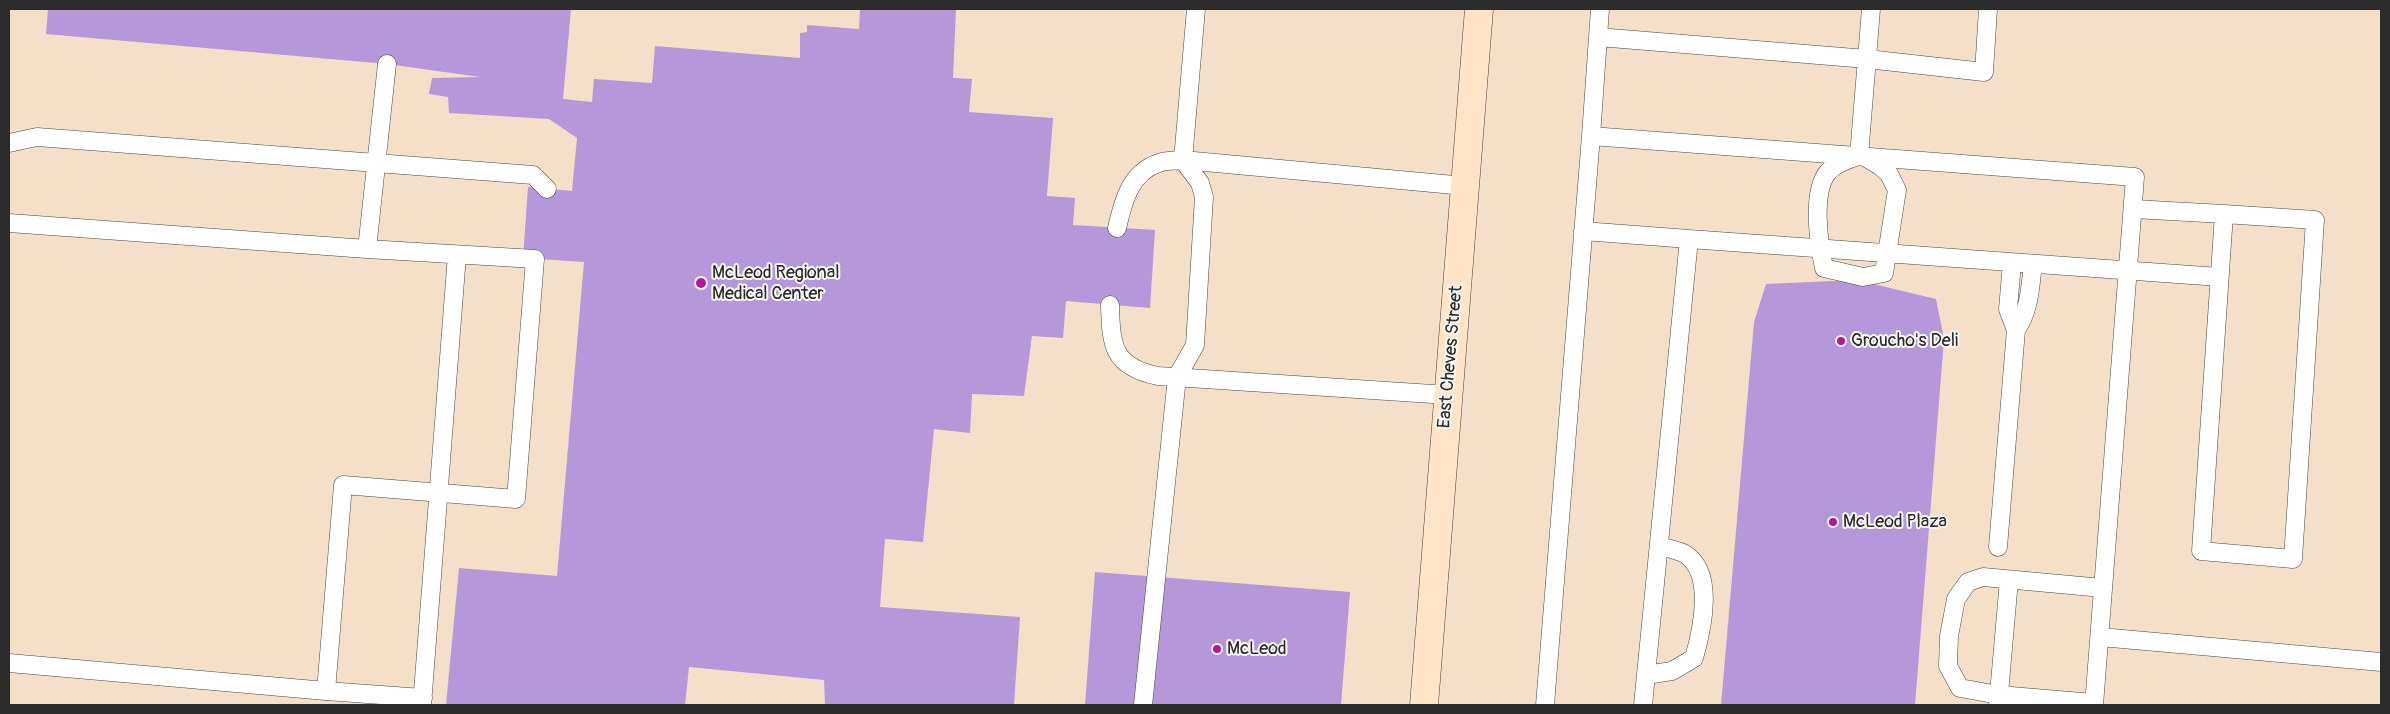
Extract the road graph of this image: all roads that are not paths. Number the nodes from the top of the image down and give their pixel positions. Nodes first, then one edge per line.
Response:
1 (1196, 9) edge
2 (1479, 9) edge
3 (1600, 9) edge
4 (1871, 9) edge
5 (1988, 9) edge
6 (1598, 37) junction
7 (1867, 59) junction
8 (387, 64) dead end
9 (1591, 136) junction
10 (9, 143) edge
11 (1861, 156) junction
12 (1183, 160) junction
13 (376, 162) junction
14 (1465, 186) junction
15 (547, 189) dead end
16 (2133, 209) junction
17 (2224, 214) junction
18 (9, 223) edge
19 (1117, 228) dead end
20 (1583, 231) junction
21 (1689, 239) junction
22 (1820, 249) junction
23 (367, 250) junction
24 (1888, 254) junction
25 (457, 256) junction
26 (2012, 263) junction
27 (2033, 264) junction
28 (2128, 271) junction
29 (2219, 277) junction
30 (1110, 305) dead end
31 (2016, 330) junction
32 (1176, 378) junction
33 (1448, 395) junction
34 (438, 493) junction
35 (1659, 546) junction
36 (1998, 547) dead end
37 (2009, 580) junction
38 (2103, 588) junction
39 (2100, 637) junction
40 (2381, 662) edge
41 (9, 663) edge
42 (1646, 675) junction
43 (326, 690) junction
44 (1998, 700) edge
45 (422, 702) edge
46 (2094, 704) edge
47 (1143, 705) edge
48 (1424, 705) edge
49 (1545, 705) edge
50 (1643, 705) edge

1 - 12 lane
2 - 14 main road, East Cheves Street
3 - 6 lane
4 - 7 lane
5 - 7 lane
6 - 7 lane
6 - 9 lane
7 - 11 lane
8 - 13 lane
9 - 11 lane
9 - 20 lane
10 - 13 lane
11 - 16 lane
11 - 22 lane
11 - 24 lane
12 - 14 lane
12 - 19 lane
12 - 32 lane
13 - 15 lane
13 - 23 lane
14 - 33 main road, East Cheves Street
16 - 17 lane
16 - 28 lane
17 - 29 lane
17 - 29 lane
18 - 23 lane
20 - 21 lane
20 - 49 lane
21 - 22 lane
21 - 35 lane
22 - 24 lane
22 - 24 lane
23 - 25 lane
24 - 26 lane
25 - 34 lane
25 - 34 lane
26 - 27 lane
26 - 31 lane
27 - 28 lane
27 - 31 lane
28 - 29 lane
28 - 38 lane
30 - 32 lane
31 - 36 lane
32 - 33 lane
32 - 47 lane
33 - 48 main road, East Cheves Street
34 - 43 lane
34 - 45 lane
35 - 42 lane
35 - 42 lane
37 - 38 lane
37 - 44 lane
37 - 44 lane
38 - 39 lane
39 - 40 lane
39 - 46 lane
41 - 43 lane
42 - 50 lane
43 - 45 lane
44 - 46 lane

